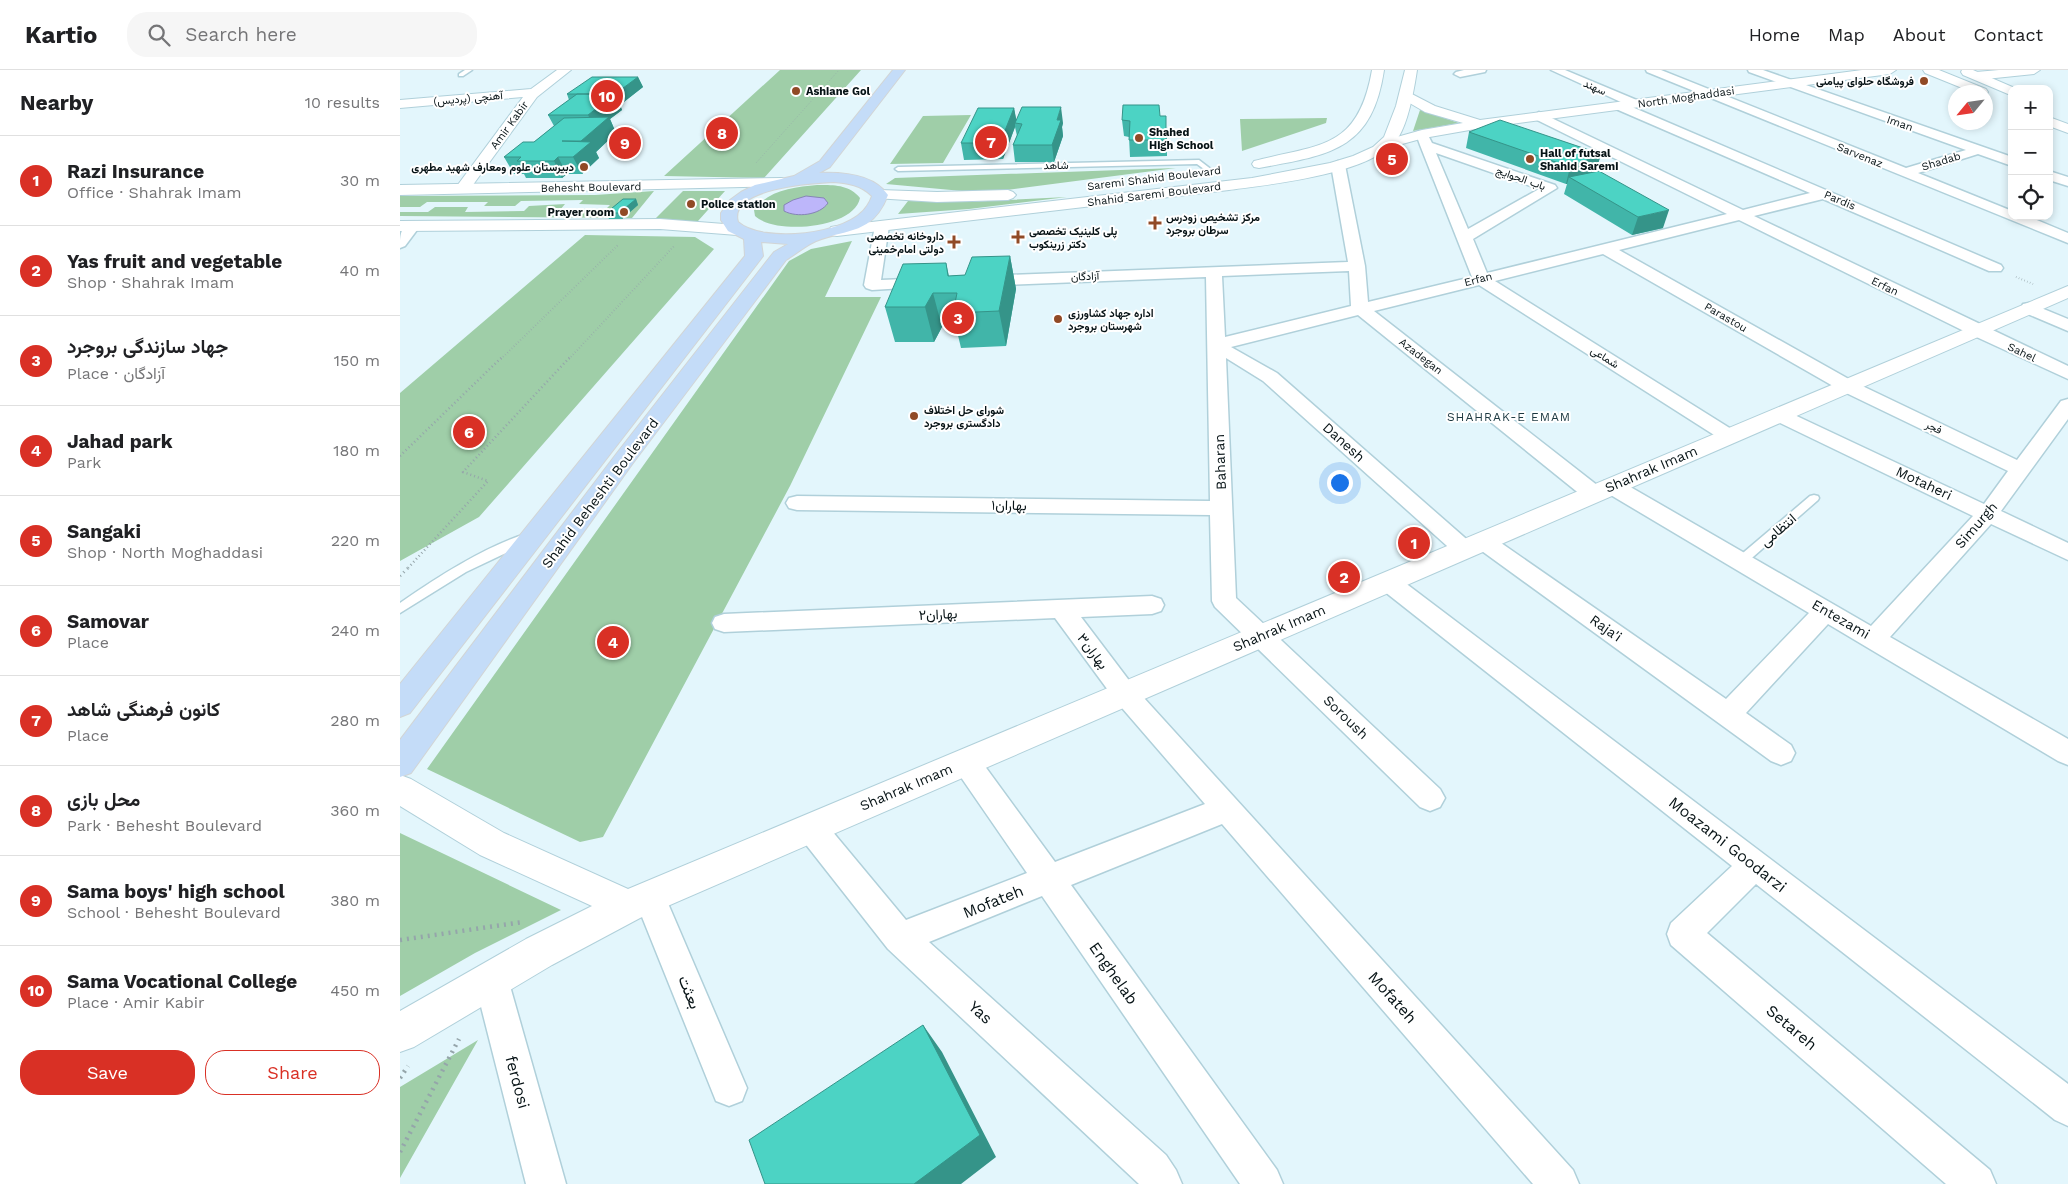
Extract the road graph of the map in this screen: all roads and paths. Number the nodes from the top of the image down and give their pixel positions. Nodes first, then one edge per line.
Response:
1 (469, 70) edge
2 (565, 70) edge
3 (839, 70) edge
4 (899, 70) edge
5 (914, 70) edge
6 (1378, 70) edge
7 (1411, 70) edge
8 (1481, 70) edge
9 (1556, 70) edge
10 (1651, 70) edge
11 (1753, 70) edge
12 (1890, 70) edge
13 (1929, 70) edge
14 (1961, 70) edge
15 (2034, 70) edge
16 (1460, 74) dead end
17 (461, 75) dead end
18 (1976, 76) junction
19 (1789, 83) junction
20 (1965, 85) edge
21 (2008, 89) edge
22 (535, 92) junction
23 (1709, 94) junction
24 (1406, 95) junction
25 (1993, 97) edge
26 (2008, 103) edge
27 (400, 104) edge
28 (1635, 104) junction
29 (1620, 106) junction
30 (1539, 116) junction
31 (2053, 122) edge
32 (1481, 124) junction
33 (2068, 128) edge
34 (1424, 140) junction
35 (1384, 145) junction
36 (1978, 150) junction
37 (2008, 161) edge
38 (1244, 166) dead end
39 (1338, 166) junction
40 (1227, 168) dead end
41 (898, 169) dead end
42 (1210, 171) junction
43 (1904, 172) junction
44 (2053, 176) edge
45 (1163, 177) dead end
46 (850, 179) junction
47 (789, 181) junction
48 (2068, 182) edge
49 (737, 184) junction
50 (680, 186) junction
51 (400, 190) edge
52 (462, 190) junction
53 (1023, 193) dead end
54 (1825, 194) junction
55 (880, 195) junction
56 (668, 199) dead end
57 (655, 212) dead end
58 (2008, 214) edge
59 (1740, 215) junction
60 (2022, 220) edge
61 (642, 224) junction
62 (407, 226) edge
63 (882, 226) junction
64 (692, 227) junction
65 (837, 231) junction
66 (744, 233) junction
67 (813, 236) junction
68 (1464, 238) junction
69 (2068, 238) edge
70 (400, 243) edge
71 (1604, 248) junction
72 (1357, 266) junction
73 (1995, 268) joint
74 (1214, 271) junction
75 (1481, 278) junction
76 (2064, 293) edge
77 (1360, 308) junction
78 (2029, 308) junction
79 (2068, 326) edge
80 (1976, 330) junction
81 (1216, 345) junction
82 (2068, 373) edge
83 (1847, 386) junction
84 (2068, 405) edge
85 (1779, 414) junction
86 (1728, 436) junction
87 (400, 456) edge
88 (2020, 469) junction
89 (1603, 490) junction
90 (1814, 498) dead end
91 (797, 503) dead end
92 (1222, 508) junction
93 (1988, 514) junction
94 (533, 535) junction
95 (1474, 545) junction
96 (2068, 552) edge
97 (1741, 561) junction
98 (400, 576) edge
99 (1388, 582) junction
100 (1152, 605) dead end
101 (1061, 608) junction
102 (400, 609) edge
103 (1826, 610) junction
104 (724, 623) dead end
105 (1261, 636) junction
106 (1874, 638) junction
107 (1125, 694) junction
108 (400, 705) edge
109 (1728, 715) junction
110 (1781, 753) dead end
111 (2068, 753) edge
112 (966, 762) junction
113 (400, 764) edge
114 (400, 789) edge
115 (1430, 798) dead end
116 (1226, 809) junction
117 (811, 828) junction
118 (1754, 864) junction
119 (1048, 879) junction
120 (639, 902) junction
121 (529, 921) dead end
122 (900, 938) junction
123 (400, 940) edge
124 (491, 979) junction
125 (464, 1031) dead end
126 (400, 1033) edge
127 (729, 1088) dead end
128 (2068, 1107) edge
129 (400, 1152) edge
130 (546, 1184) edge
131 (1162, 1184) edge
132 (1263, 1184) edge
133 (1559, 1184) edge
134 (1976, 1184) edge

1 - 17 lane
2 - 22 street, Amir Kabir
3 - 49 path
4 - 47 main road
5 - 46 main road
6 - 38 street
7 - 24 street
8 - 16 street
9 - 28 street, سهند
10 - 23 street, Sarvenaz
11 - 19 street, Iman
12 - 19 street, North Moghaddasi
13 - 20 street
14 - 18 street
15 - 18 street
18 - 21 street
19 - 23 street, North Moghaddasi
19 - 36 street, Iman
22 - 27 street, آهنچی (پردیس)
22 - 52 street, Amir Kabir
23 - 28 street, North Moghaddasi
23 - 43 street, Sarvenaz
24 - 32 street, North Moghaddasi
24 - 35 street
25 - 26 street
28 - 29 street, North Moghaddasi
29 - 30 street, North Moghaddasi
29 - 54 street, Pardis
30 - 32 street, North Moghaddasi
30 - 59 street, Erfan
31 - 33 street
32 - 34 street, North Moghaddasi
34 - 35 street, North Moghaddasi
34 - 68 street
34 - 68 street, باب الحوایج
35 - 39 street, Shahid Saremi Boulevard
36 - 37 street, Iman
36 - 43 street, Shadab
39 - 63 street, Shahid Saremi Boulevard
39 - 72 street
40 - 42 street, Saremi Shahid Boulevard
41 - 42 lane, شاهد
42 - 45 street, Saremi Shahid Boulevard
43 - 58 street, Sarvenaz
44 - 48 street
46 - 47 main road
46 - 55 main road
47 - 49 street, Behesht Boulevard
47 - 66 main road, Shahid Beheshti Boulevard
49 - 50 street, Behesht Boulevard
50 - 52 street, Behesht Boulevard
50 - 56 street
51 - 52 street, Behesht Boulevard
53 - 55 street
54 - 59 street, Erfan
54 - 73 street, Pardis
55 - 65 main road
57 - 61 street
59 - 71 street, Erfan
59 - 80 street, Erfan
60 - 69 street, Sarvenaz
61 - 62 street
61 - 64 street
61 - 87 path
62 - 70 street
63 - 65 street, Shahid Saremi Boulevard
63 - 74 street, آزادگان
64 - 66 street
64 - 98 path
65 - 67 main road
66 - 67 main road
66 - 94 main road, Shahid Beheshti Boulevard
67 - 113 main road, Shahid Beheshti Boulevard
68 - 75 street
71 - 75 street, Erfan
71 - 83 street, Parastou
72 - 74 street, آزادگان
72 - 77 street
73 - 76 path
74 - 81 street, Baharan
75 - 77 street, Erfan
75 - 86 street, شماعی
76 - 78 street, Shahrak Imam
77 - 81 street, Erfan
77 - 89 street, Azadegan
78 - 79 street
78 - 80 street, Shahrak Imam
80 - 82 street, Sahel
80 - 83 street, Shahrak Imam
81 - 92 street, Baharan
81 - 95 street, Danesh
83 - 85 street, Shahrak Imam
83 - 88 street, فجر
84 - 88 street, Simurgh
85 - 86 street, Shahrak Imam
85 - 93 street, Motaheri
86 - 89 street, Shahrak Imam
88 - 93 street, Simurgh
89 - 95 street, Shahrak Imam
89 - 97 street, Entezami
90 - 97 lane, انتظامی
91 - 92 street, بهاران۱
92 - 105 street, Baharan
93 - 96 street, Motaheri
93 - 106 street, Simurgh
94 - 102 lane
94 - 108 main road, Shahid Beheshti Boulevard
95 - 99 street, Shahrak Imam
95 - 109 street, Raja'i
97 - 103 street, Entezami
99 - 105 street, Shahrak Imam
99 - 118 street, Moazami Goodarzi
100 - 101 street, بهاران۲
101 - 104 street, بهاران۲
101 - 107 street, بهاران۳
103 - 106 street, Entezami
103 - 109 street
105 - 107 street, Shahrak Imam
105 - 115 street, Soroush
106 - 111 street, Entezami
107 - 112 street, Shahrak Imam
107 - 116 street, Mofateh
109 - 110 street, Raja'i
112 - 117 street, Shahrak Imam
112 - 119 street, Enghelab
114 - 120 street
116 - 119 street, Mofateh
116 - 133 street, Mofateh
117 - 120 street, Shahrak Imam
117 - 122 street, Yas
118 - 128 street, Moazami Goodarzi
118 - 134 street, Setareh
119 - 122 street, Mofateh
119 - 132 street, Enghelab
120 - 124 street, Shahrak Imam
120 - 127 street, بعثت
121 - 123 path
122 - 131 street, Yas
124 - 126 street, Shahrak Imam
124 - 130 street, ferdosi
125 - 129 path

